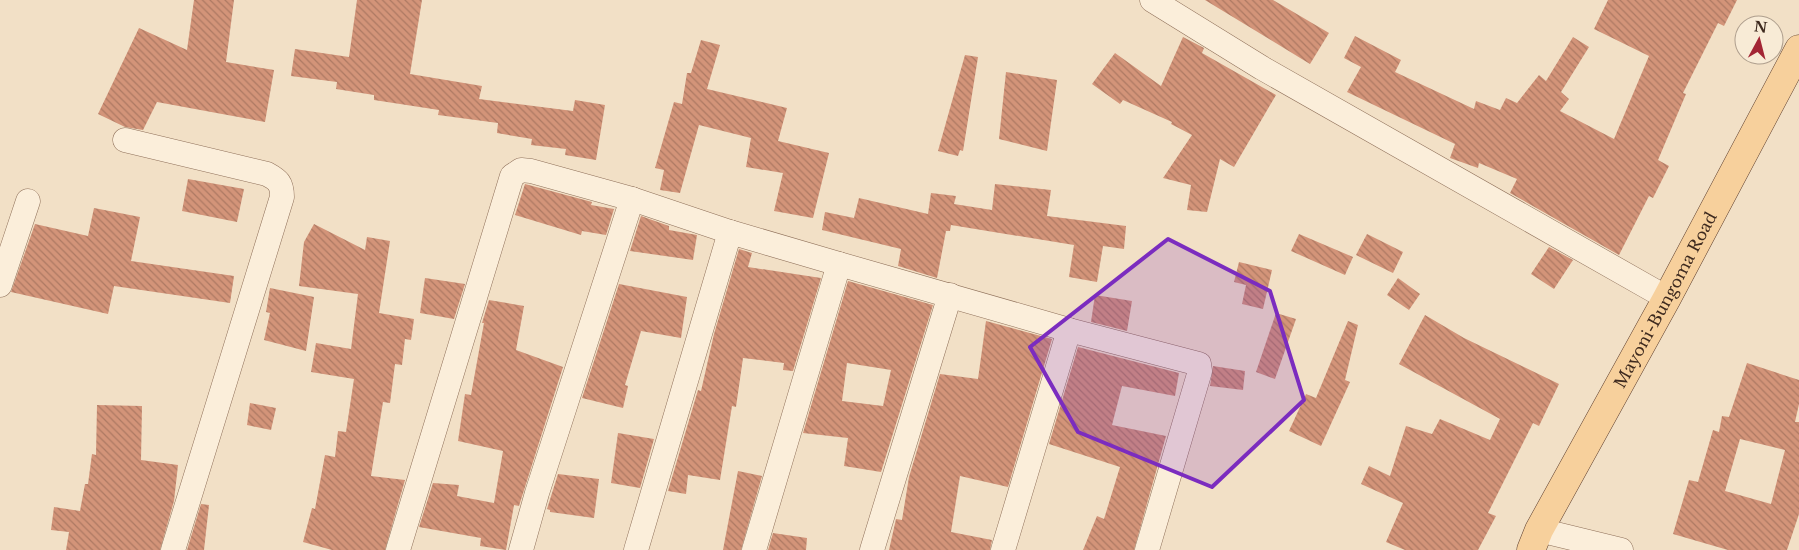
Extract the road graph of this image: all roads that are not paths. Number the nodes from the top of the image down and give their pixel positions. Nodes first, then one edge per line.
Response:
1 (1152, 0) edge
2 (1799, 49) edge
3 (125, 140) dead end
4 (632, 198) junction
5 (28, 201) dead end
6 (730, 232) junction
7 (839, 264) junction
8 (0, 284) edge
9 (950, 296) junction
10 (1668, 298) junction
11 (1069, 330) junction
12 (1535, 540) edge
13 (173, 550) edge
14 (398, 550) edge
15 (521, 550) edge
16 (636, 550) edge
17 (754, 550) edge
18 (872, 550) edge
19 (1003, 550) edge
20 (1147, 550) edge
21 (1621, 550) edge

1 - 10 street
2 - 10 main road, Mayoni-Bungoma Road
3 - 13 street
4 - 6 street
4 - 14 street
4 - 15 street
5 - 8 street
6 - 7 street
6 - 16 street
7 - 9 street
7 - 17 street
9 - 11 street
9 - 18 street
10 - 12 main road, Mayoni-Bungoma Road
11 - 19 street
11 - 20 street
12 - 21 street

